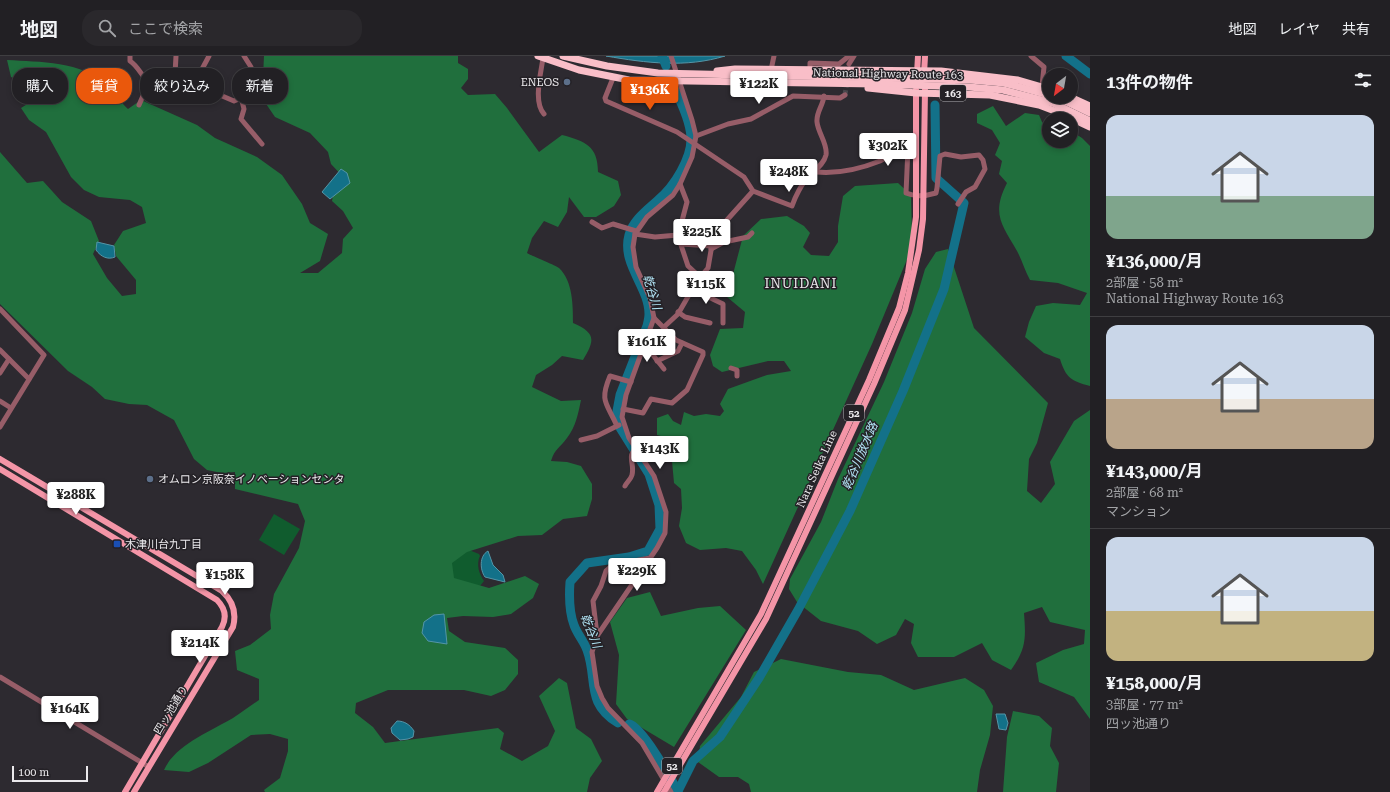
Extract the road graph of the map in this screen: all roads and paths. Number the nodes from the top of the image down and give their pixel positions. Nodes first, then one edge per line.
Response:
1 (130, 56) edge
2 (176, 56) edge
3 (209, 56) edge
4 (244, 56) edge
5 (563, 56) edge
6 (671, 56) edge
7 (774, 56) edge
8 (849, 56) edge
9 (854, 56) edge
10 (918, 56) edge
11 (925, 56) edge
12 (1031, 56) edge
13 (541, 57) edge
14 (848, 64) dead end
15 (175, 68) edge
16 (251, 68) edge
17 (1044, 68) edge
18 (675, 70) junction
19 (771, 70) junction
20 (810, 70) junction
21 (921, 70) junction
22 (699, 74) junction
23 (613, 78) junction
24 (678, 81) junction
25 (877, 81) junction
26 (811, 83) junction
27 (970, 83) junction
28 (1042, 86) edge
29 (916, 93) junction
30 (924, 93) junction
31 (1042, 93) edge
32 (845, 95) dead end
33 (824, 96) junction
34 (232, 100) edge
35 (1078, 101) edge
36 (243, 104) edge
37 (1071, 104) edge
38 (138, 105) dead end
39 (1090, 106) edge
40 (1090, 113) edge
41 (544, 114) dead end
42 (1090, 121) edge
43 (1090, 127) edge
44 (696, 136) junction
45 (695, 143) junction
46 (262, 144) dead end
47 (816, 172) junction
48 (680, 184) junction
49 (752, 191) junction
50 (920, 195) junction
51 (958, 204) dead end
52 (592, 222) dead end
53 (634, 231) junction
54 (752, 233) dead end
55 (678, 235) junction
56 (682, 244) junction
57 (712, 248) junction
58 (700, 277) junction
59 (692, 289) junction
60 (0, 309) edge
61 (678, 312) junction
62 (654, 318) junction
63 (710, 323) dead end
64 (723, 323) dead end
65 (664, 327) junction
66 (682, 343) junction
67 (645, 345) junction
68 (0, 350) edge
69 (8, 359) junction
70 (656, 361) junction
71 (731, 368) dead end
72 (664, 370) dead end
73 (0, 373) edge
74 (737, 376) dead end
75 (29, 379) junction
76 (628, 381) junction
77 (0, 401) edge
78 (11, 408) junction
79 (623, 409) junction
80 (620, 425) junction
81 (0, 427) edge
82 (581, 440) dead end
83 (635, 449) junction
84 (0, 459) edge
85 (0, 469) edge
86 (625, 486) dead end
87 (650, 558) junction
88 (597, 636) junction
89 (0, 677) edge
90 (690, 742) junction
91 (142, 763) junction
92 (149, 767) junction
93 (125, 792) edge
94 (134, 792) edge
95 (657, 792) edge
96 (664, 792) edge
97 (671, 792) edge

1 - 38 street
2 - 15 street
3 - 34 street
4 - 16 street
5 - 18 highway, National Highway Route 163 / 163
6 - 18 street
7 - 19 street
8 - 20 street
9 - 14 street
10 - 21 main road, Nara Seika Line / 52
11 - 21 main road, Nara Seika Line / 52
12 - 17 street
13 - 23 highway, National Highway Route 163 / 163
13 - 41 street
18 - 22 highway, National Highway Route 163 / 163
18 - 24 street
19 - 20 highway
19 - 22 highway
20 - 21 highway
21 - 28 highway
21 - 29 main road, Nara Seika Line / 52
21 - 30 main road, Nara Seika Line / 52
22 - 25 highway, National Highway Route 163 / 163
23 - 24 highway, National Highway Route 163 / 163
23 - 45 street
24 - 26 highway, National Highway Route 163 / 163
24 - 44 street
25 - 26 highway, National Highway Route 163 / 163
25 - 27 highway, National Highway Route 163 / 163
26 - 29 highway, 163
27 - 31 highway, National Highway Route 163 / 163
27 - 42 highway, National Highway Route 163 / 163
29 - 30 highway, 163
29 - 50 main road, Nara Seika Line / 52
30 - 43 highway, 163
30 - 50 main road, Nara Seika Line / 52
32 - 33 street
33 - 44 street
33 - 47 street
35 - 39 highway
36 - 46 street
37 - 40 highway
44 - 45 street
45 - 48 street
45 - 49 street
47 - 49 street
47 - 50 street
48 - 53 street
48 - 55 street
49 - 57 street
50 - 51 street
50 - 90 main road, Nara Seika Line / 52
52 - 53 street
53 - 55 street
53 - 62 street
54 - 57 street
55 - 56 street
56 - 57 street
56 - 58 street
57 - 58 street
58 - 59 street
59 - 61 street
59 - 64 street
60 - 75 street
61 - 63 street
61 - 65 street
62 - 65 street
62 - 67 street
65 - 66 street
66 - 70 street
66 - 79 street
67 - 70 street
67 - 76 street
68 - 69 street
69 - 73 street
69 - 75 street
70 - 72 street
71 - 74 street
75 - 78 street
76 - 79 street
76 - 80 street
77 - 78 street
78 - 81 street
79 - 80 street
80 - 82 street
80 - 83 street
83 - 86 street
83 - 87 street
84 - 92 main road, 四ッ池通り
85 - 91 main road, 四ッ池通り
87 - 88 street
87 - 88 street
88 - 97 street
89 - 91 street
90 - 95 main road, Nara Seika Line / 52
90 - 96 main road, Nara Seika Line / 52
91 - 92 street
91 - 93 main road, 四ッ池通り
92 - 94 main road, 四ッ池通り

